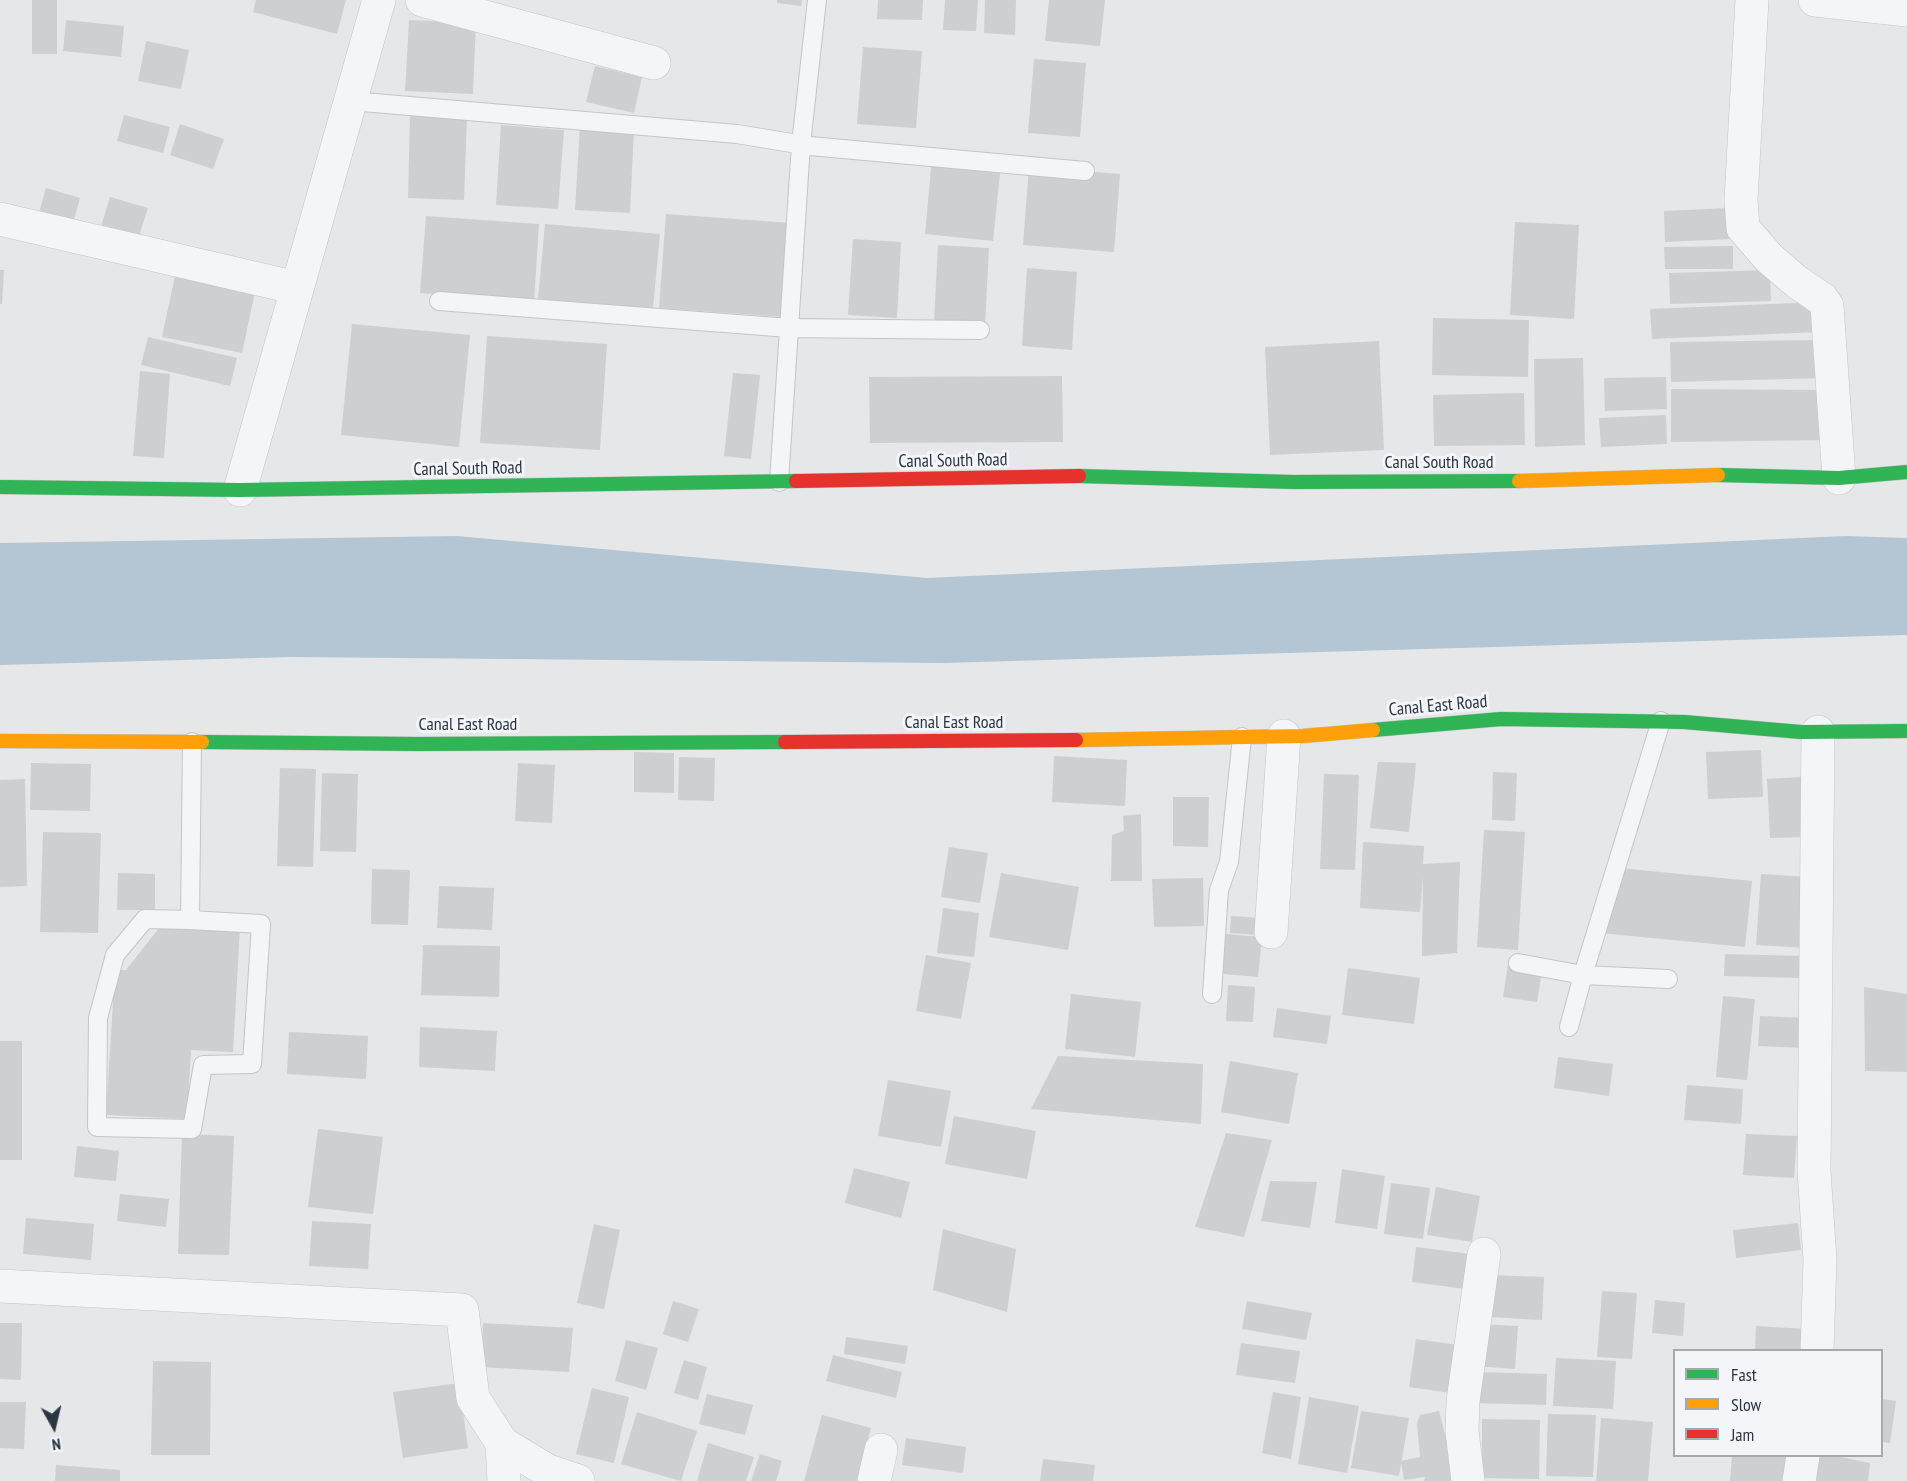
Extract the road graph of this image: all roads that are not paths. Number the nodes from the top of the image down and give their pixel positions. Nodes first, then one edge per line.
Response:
1 (379, 0) edge
2 (422, 0) edge
3 (817, 0) edge
4 (1752, 0) edge
5 (1815, 0) edge
6 (1907, 10) edge
7 (654, 63) dead end
8 (351, 101) junction
9 (801, 144) junction
10 (1085, 171) dead end
11 (0, 219) edge
12 (297, 288) junction
13 (439, 301) dead end
14 (789, 328) junction
15 (980, 330) dead end
16 (1907, 472) edge
17 (1839, 478) junction
18 (779, 483) junction
19 (0, 487) edge
20 (240, 490) junction
21 (1661, 721) junction
22 (1907, 731) edge
23 (1818, 732) junction
24 (1284, 736) junction
25 (1242, 737) junction
26 (0, 741) edge
27 (192, 742) junction
28 (190, 920) junction
29 (1271, 932) dead end
30 (1518, 963) dead end
31 (1583, 975) junction
32 (1668, 979) dead end
33 (1212, 994) dead end
34 (1569, 1027) dead end
35 (1484, 1254) dead end
36 (0, 1286) edge
37 (1817, 1349) edge
38 (502, 1443) junction
39 (1803, 1457) edge
40 (504, 1481) edge
41 (578, 1481) edge
42 (1468, 1481) edge
43 (1799, 1481) edge

1 - 8 street
2 - 7 street
3 - 9 lane
4 - 17 street
5 - 6 street
8 - 9 lane
8 - 12 street
9 - 10 lane
9 - 14 lane
11 - 12 street
12 - 20 street
13 - 14 lane
14 - 15 lane
14 - 18 lane
16 - 17 street, Canal South Road
17 - 18 street, Canal South Road
18 - 20 street, Canal South Road
19 - 20 street, Canal South Road
21 - 23 street, Canal East Road
21 - 24 street, Canal East Road
21 - 31 lane
22 - 23 street, Canal East Road
23 - 37 street
24 - 25 street, Canal East Road
24 - 29 street
25 - 27 street, Canal East Road
25 - 33 lane
26 - 27 street, Canal East Road
27 - 28 lane
28 - 28 lane
30 - 31 lane
31 - 32 lane
31 - 34 lane
35 - 42 street
36 - 38 street
38 - 40 street
38 - 41 street
39 - 43 street

